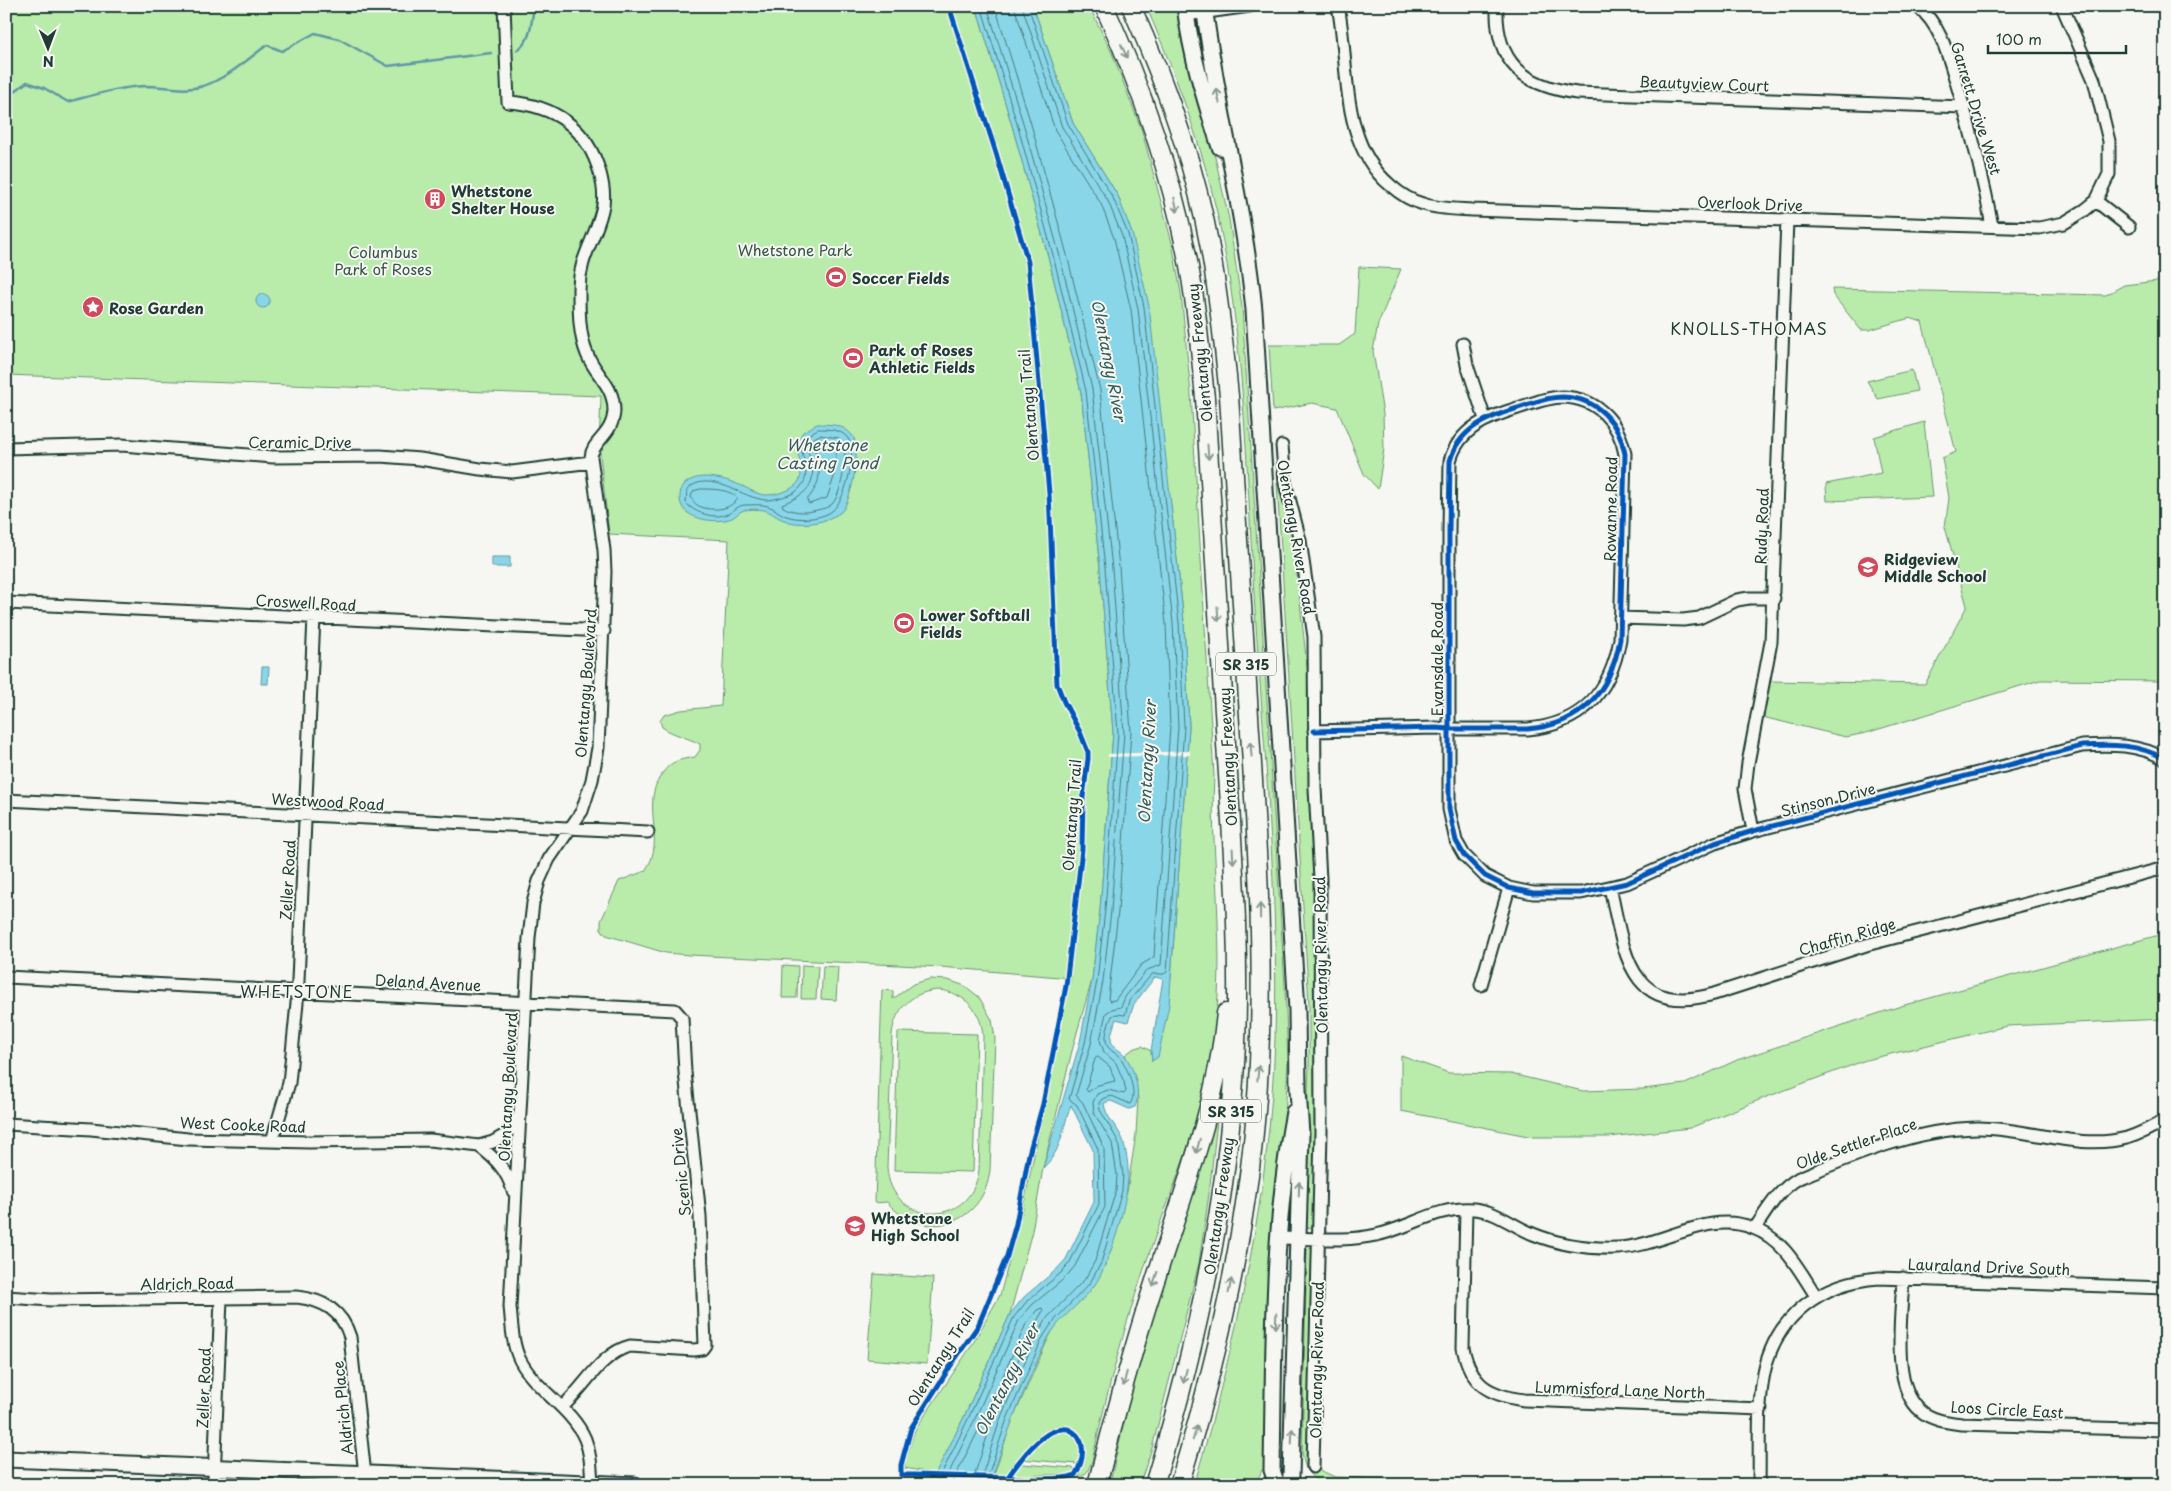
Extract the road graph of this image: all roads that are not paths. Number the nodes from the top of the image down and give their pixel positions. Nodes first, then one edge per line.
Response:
1 (504, 6) edge
2 (1104, 6) edge
3 (1130, 6) edge
4 (1250, 6) edge
5 (1338, 6) edge
6 (1497, 6) edge
7 (1917, 6) edge
8 (2062, 6) edge
9 (1205, 9) edge
10 (1186, 10) edge
11 (1964, 107) junction
12 (1237, 196) junction
13 (2096, 201) junction
14 (1787, 220) junction
15 (1992, 226) junction
16 (2129, 227) dead end
17 (1463, 344) dead end
18 (1486, 419) junction
19 (1282, 446) dead end
20 (6, 448) edge
21 (591, 462) junction
22 (1774, 598) junction
23 (6, 603) edge
24 (314, 617) junction
25 (1620, 618) junction
26 (604, 631) junction
27 (1449, 728) junction
28 (1314, 731) junction
29 (2162, 757) edge
30 (6, 800) edge
31 (306, 815) junction
32 (570, 828) junction
33 (1753, 831) junction
34 (648, 832) dead end
35 (2165, 868) edge
36 (1610, 887) junction
37 (1509, 888) junction
38 (1235, 890) junction
39 (6, 977) edge
40 (1481, 985) dead end
41 (298, 991) junction
42 (527, 1002) junction
43 (669, 1009) joint
44 (1298, 1090) junction
45 (521, 1112) junction
46 (2165, 1120) edge
47 (6, 1124) edge
48 (272, 1141) junction
49 (479, 1146) junction
50 (515, 1198) junction
51 (1466, 1209) junction
52 (1756, 1228) junction
53 (1278, 1238) junction
54 (1298, 1238) junction
55 (1319, 1238) junction
56 (1903, 1278) junction
57 (2165, 1288) edge
58 (1816, 1296) junction
59 (6, 1297) edge
60 (221, 1298) junction
61 (350, 1337) joint
62 (562, 1407) junction
63 (1761, 1409) junction
64 (2165, 1430) edge
65 (6, 1459) edge
66 (1313, 1467) dead end
67 (364, 1475) junction
68 (214, 1479) edge
69 (1154, 1482) edge
70 (1180, 1482) edge
71 (592, 1484) edge
72 (635, 1485) edge
73 (1097, 1485) edge
74 (1277, 1485) edge
75 (1289, 1485) edge
76 (1759, 1485) edge

1 - 21 street
2 -> 38 highway, Olentangy Freeway / SR 315
70 -> 3 highway, Olentangy Freeway / SR 315
4 - 9 street
5 - 14 street, Overlook Drive
6 - 11 street, Beautyview Court
7 - 11 street, Garrett Drive West
8 - 13 street
9 - 10 street
12 -> 9 main road, Olentangy River Road
10 - 12 main road, Olentangy River Road
11 - 15 street, Garrett Drive West
12 - 44 main road, Olentangy River Road
13 - 15 street, Overlook Drive
13 - 16 street
14 - 15 street, Overlook Drive
14 - 22 street, Rudy Road
17 - 18 street
18 - 25 street, Rowanne Road
18 - 27 street, Evansdale Road
19 - 28 street, Olentangy River Road
20 - 21 street, Ceramic Drive
21 - 26 street, Olentangy Boulevard
22 - 25 street
22 - 33 street, Rudy Road
23 - 24 street, Croswell Road
24 - 26 street, Croswell Road
24 - 31 street, Zeller Road
25 - 27 street, Rowanne Road
26 - 32 street, Olentangy Boulevard
27 - 28 street
27 - 37 street, Evansdale Road
28 - 55 street, Olentangy River Road
29 - 33 street, Stinson Drive
30 - 31 street, Westwood Road
31 - 32 street, Westwood Road
31 - 41 street, Zeller Road
32 - 34 street, Westwood Road
32 - 42 street, Olentangy Boulevard
33 - 36 street, Stinson Drive
35 - 36 street, Chaffin Ridge
36 - 37 street, Stinson Drive
37 - 40 street
38 -> 69 highway, Olentangy Freeway / SR 315
38 -> 73 highway
39 - 41 street, Deland Avenue
41 - 42 street, Deland Avenue
41 - 48 street, Zeller Road
42 - 43 street, Deland Avenue
42 - 45 street, Olentangy Boulevard
43 - 62 street, Scenic Drive
44 - 53 main road, Olentangy River Road
54 -> 44 main road, Olentangy River Road
45 - 49 street, West Cooke Road
45 - 50 street, Olentangy Boulevard
46 - 52 street, Olde Settler Place
47 - 48 street, West Cooke Road
48 - 49 street, West Cooke Road
49 - 50 street
50 - 62 street, Olentangy Boulevard
51 - 52 street
51 - 55 street
51 - 63 street, Lummisford Lane North
52 - 58 street
53 - 54 street
53 -> 74 main road, Olentangy River Road
54 - 55 street
75 -> 54 main road, Olentangy River Road
55 - 66 street, Olentangy River Road
56 - 57 street, Lauraland Drive South
56 - 58 street, Lauraland Drive South
56 - 64 street, Loos Circle East
58 - 63 street, Lauraland Drive South
59 - 60 street, Aldrich Road
60 - 61 street, Aldrich Road
60 - 68 street, Zeller Road
61 - 67 street, Aldrich Place
62 - 71 street, Olentangy Boulevard
63 - 76 street, Lauraland Drive South
65 - 68 main road
67 - 68 main road
67 - 71 main road
71 - 72 main road

